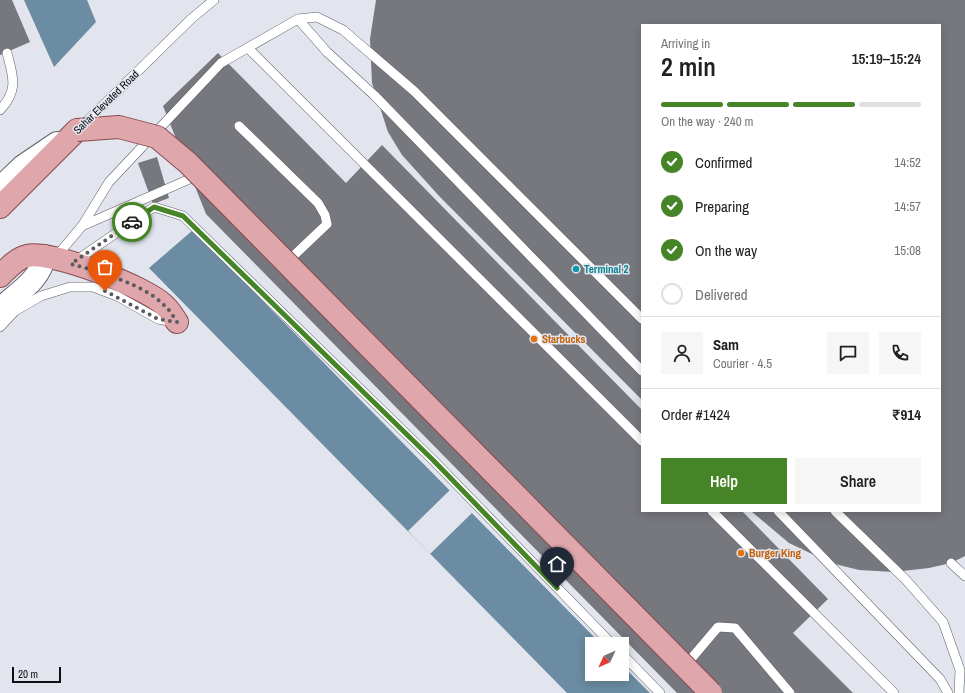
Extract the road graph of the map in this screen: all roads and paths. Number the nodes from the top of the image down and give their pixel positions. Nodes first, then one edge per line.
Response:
1 (214, 0) edge
2 (298, 19) junction
3 (248, 48) junction
4 (7, 53) dead end
5 (0, 110) edge
6 (239, 126) dead end
7 (77, 130) junction
8 (192, 178) dead end
9 (0, 188) edge
10 (0, 207) edge
11 (82, 226) junction
12 (57, 260) junction
13 (286, 263) junction
14 (0, 276) edge
15 (0, 309) edge
16 (641, 318) edge
17 (177, 322) joint
18 (0, 327) edge
19 (641, 370) edge
20 (641, 440) edge
21 (713, 512) edge
22 (779, 512) edge
23 (835, 512) edge
24 (951, 563) dead end
25 (965, 576) edge
26 (605, 637) edge
27 (629, 661) edge
28 (685, 666) junction
29 (660, 693) edge
30 (711, 693) edge
31 (790, 693) edge
32 (894, 693) edge
33 (948, 693) edge
34 (959, 693) edge

1 - 7 lane, Sahar Elevated Road
2 - 3 lane
2 - 16 lane
2 - 19 lane
3 - 11 lane
3 - 20 lane
4 - 5 lane
6 - 13 lane
7 - 9 main road
7 - 10 main road, Sahar Elevated Road
7 - 13 main road, bridge
8 - 11 lane
11 - 12 lane
12 - 14 main road
12 - 15 main road
12 - 17 main road
12 - 26 lane
13 - 28 main road, bridge
17 - 18 lane
21 - 32 lane
22 - 33 lane
23 - 34 lane
24 - 25 lane
27 - 29 lane
28 - 30 main road, bridge
28 - 31 lane

